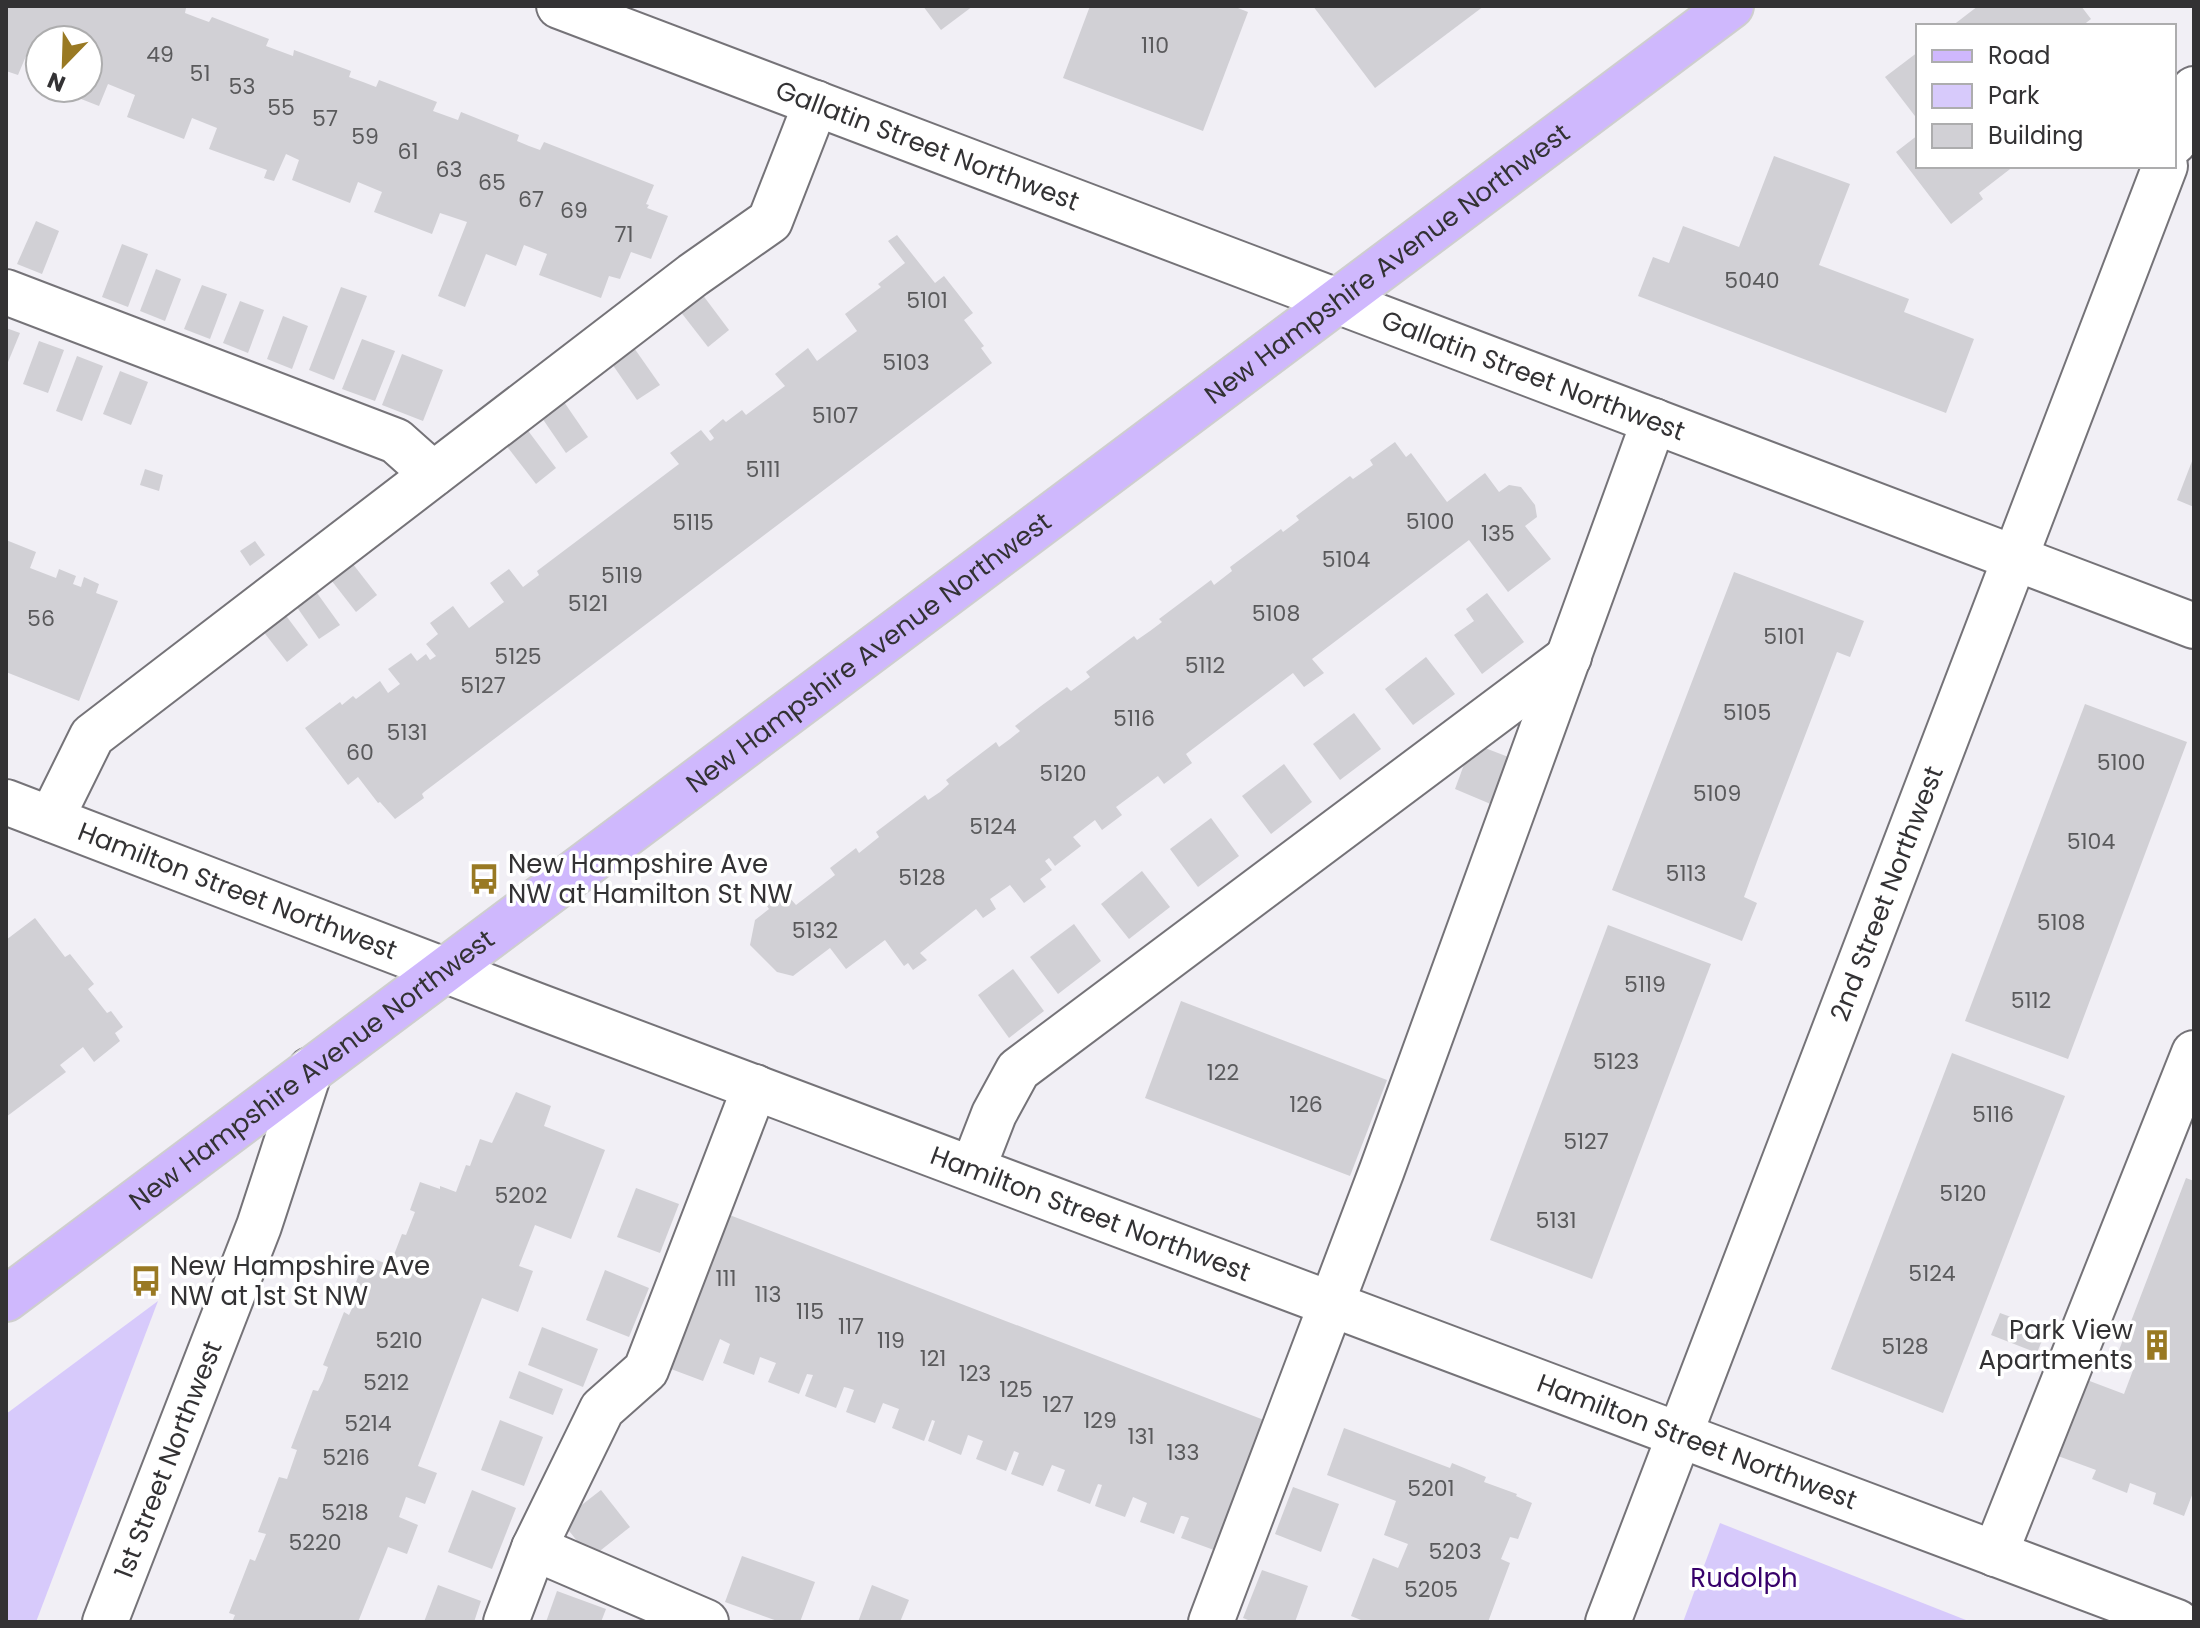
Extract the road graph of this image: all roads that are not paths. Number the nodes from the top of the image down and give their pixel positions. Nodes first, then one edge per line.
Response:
1 (1731, 6) edge
2 (588, 11) edge
3 (2194, 89) edge
4 (816, 103) junction
5 (2176, 137) edge
6 (2164, 168) edge
7 (6, 292) edge
8 (1337, 302) junction
9 (1654, 421) junction
10 (433, 474) junction
11 (2016, 557) junction
12 (2194, 626) edge
13 (1569, 657) junction
14 (6, 802) edge
15 (51, 819) junction
16 (446, 970) junction
17 (2194, 1053) edge
18 (310, 1070) junction
19 (755, 1087) junction
20 (2181, 1122) edge
21 (973, 1168) junction
22 (6, 1299) edge
23 (1331, 1303) junction
24 (1679, 1434) junction
25 (534, 1548) junction
26 (1995, 1554) junction
27 (2174, 1621) edge
28 (105, 1622) edge
29 (506, 1622) edge
30 (706, 1622) edge
31 (1211, 1622) edge
32 (1608, 1622) edge

1 - 8 main road, New Hampshire Avenue Northwest
2 - 4 street, Gallatin Street Northwest
3 - 5 street
4 - 8 street, Gallatin Street Northwest
4 - 10 street
6 - 11 street, 2nd Street Northwest
7 - 10 street
8 - 9 street, Gallatin Street Northwest
8 - 16 main road, New Hampshire Avenue Northwest
9 - 11 street, Gallatin Street Northwest
9 - 13 street
10 - 15 street
11 - 12 street, Gallatin Street Northwest
11 - 24 street, 2nd Street Northwest
13 - 21 street
13 - 23 street
14 - 15 street, Hamilton Street Northwest
15 - 16 street, Hamilton Street Northwest
16 - 18 main road, New Hampshire Avenue Northwest
16 - 19 street, Hamilton Street Northwest
17 - 20 street
18 - 22 main road, New Hampshire Avenue Northwest
18 - 28 street, 1st Street Northwest
19 - 21 street, Hamilton Street Northwest
19 - 25 street
20 - 26 street
21 - 23 street, Hamilton Street Northwest
23 - 24 street, Hamilton Street Northwest
23 - 31 street
24 - 26 street, Hamilton Street Northwest
24 - 32 street, 2nd Street Northwest
25 - 29 street
25 - 30 street
26 - 27 street, Hamilton Street Northwest

